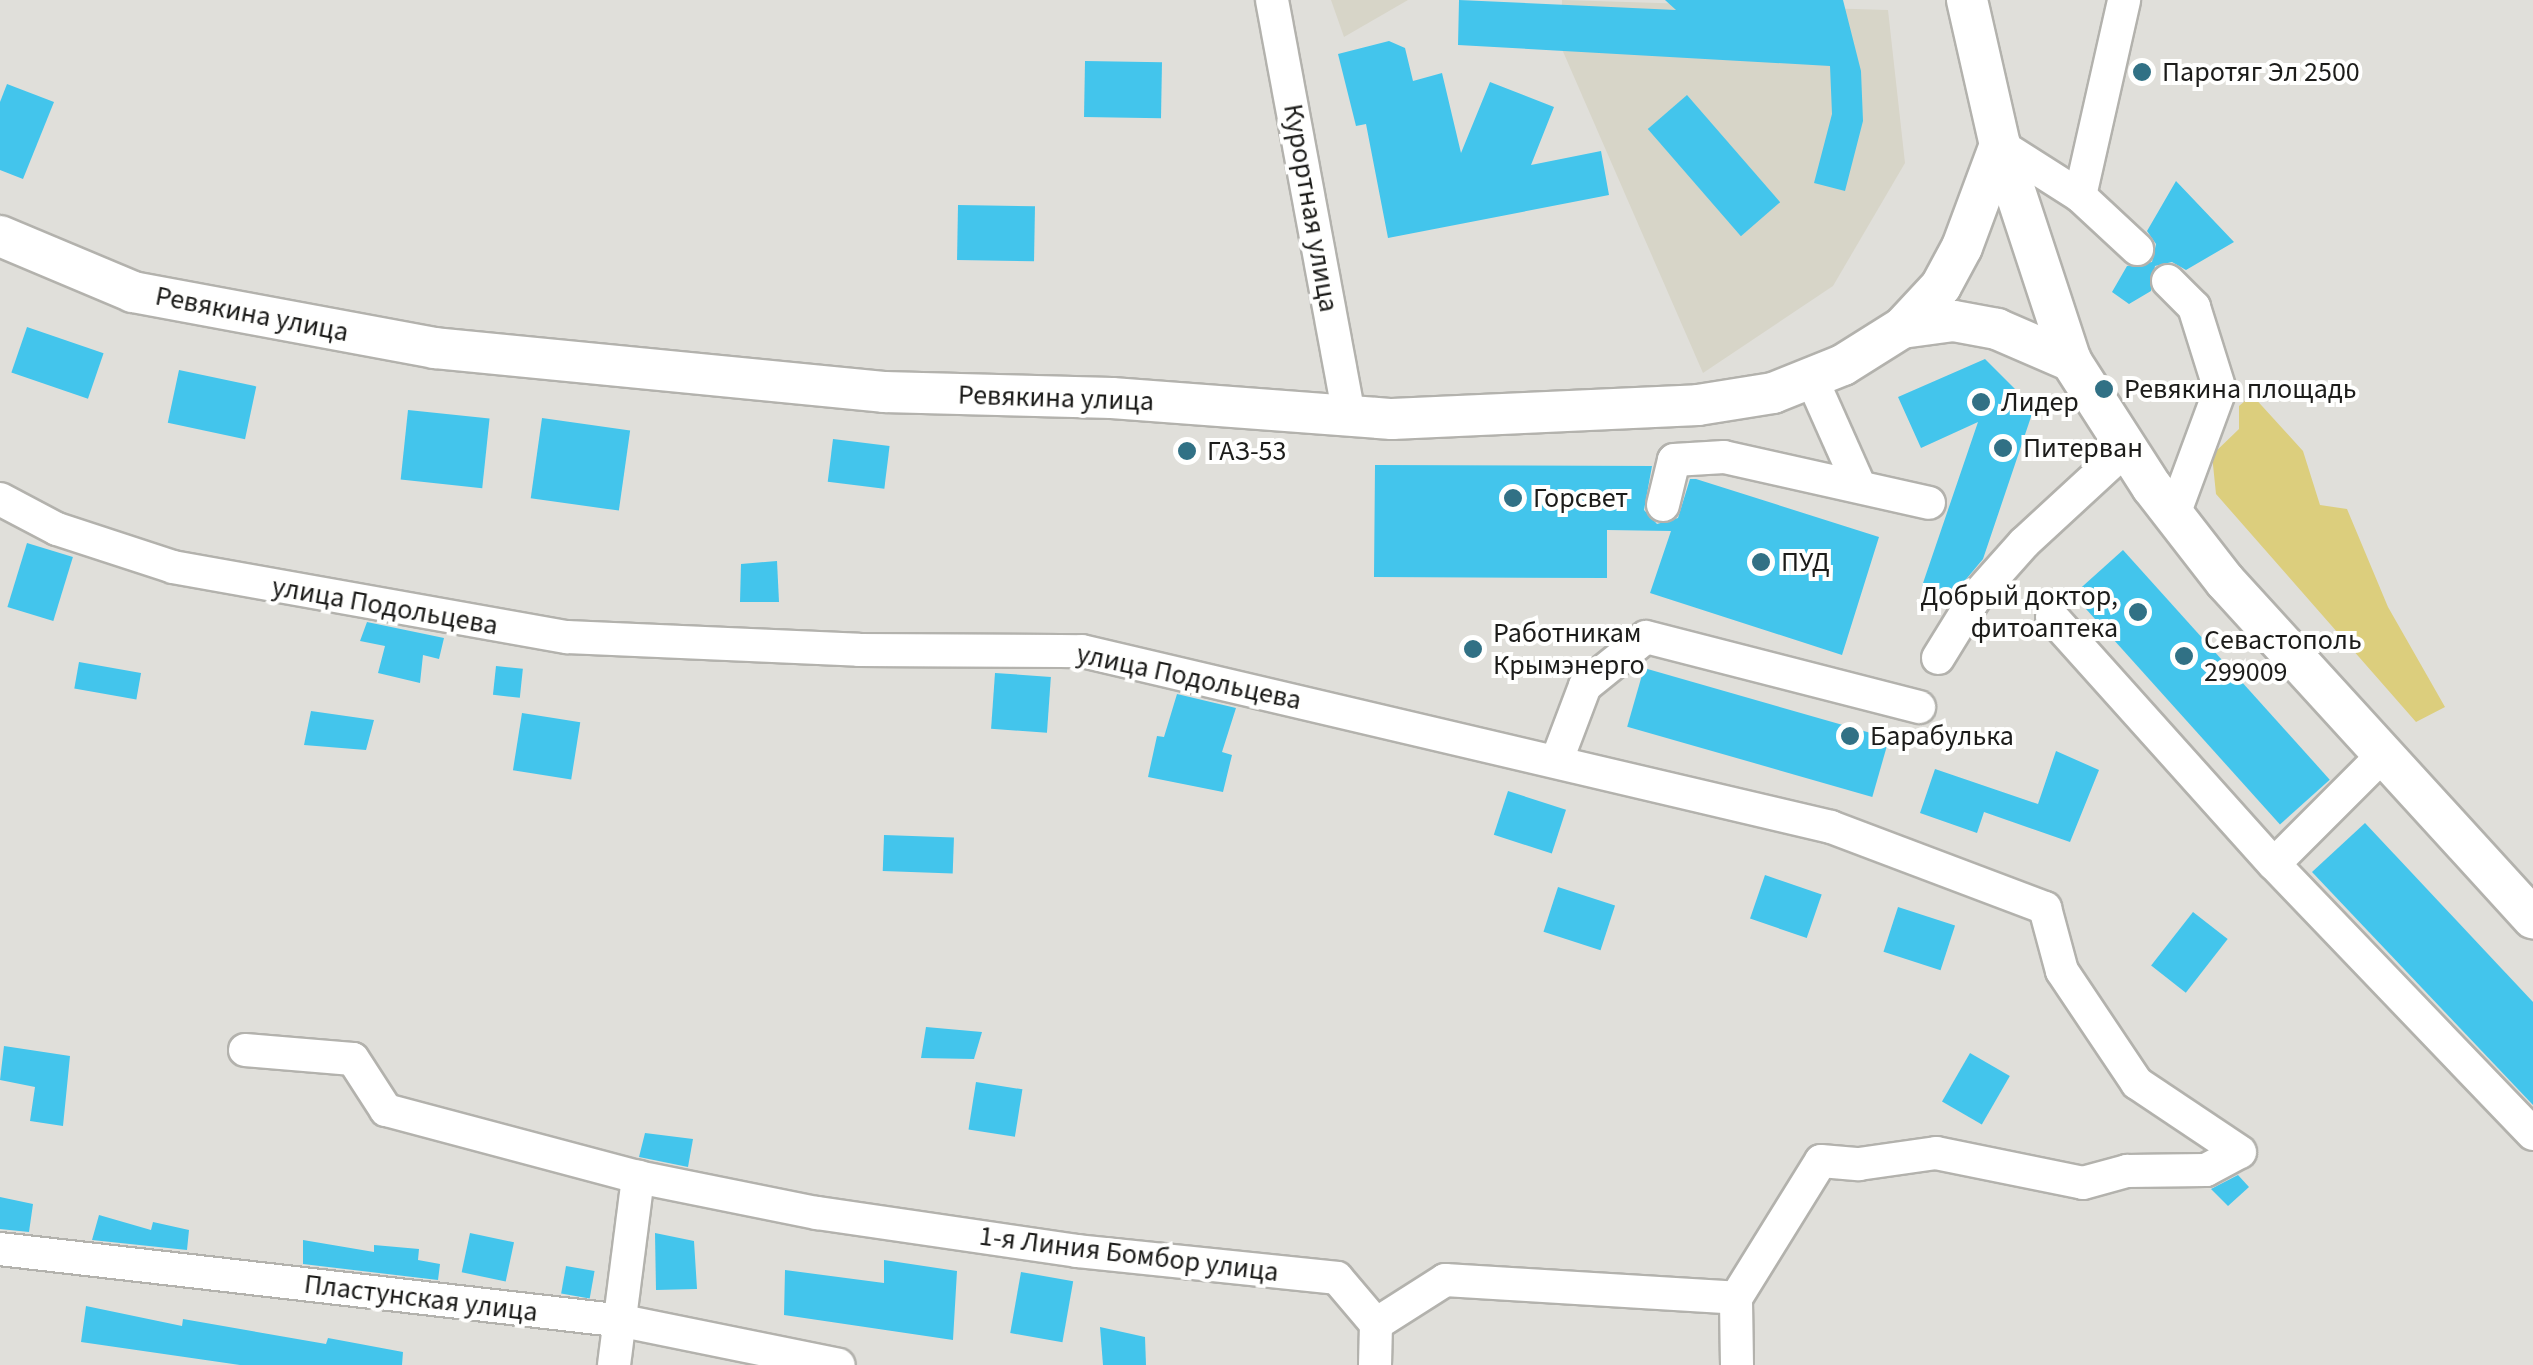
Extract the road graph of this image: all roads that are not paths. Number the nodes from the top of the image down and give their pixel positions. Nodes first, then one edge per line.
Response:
1 (1272, 0) edge
2 (1967, 0) edge
3 (2124, 0) edge
4 (2000, 144) junction
5 (2080, 196) junction
6 (0, 236) edge
7 (2137, 249) dead end
8 (2168, 281) dead end
9 (1902, 328) junction
10 (2071, 360) junction
11 (1811, 378) junction
12 (1349, 416) junction
13 (2128, 448) junction
14 (1859, 486) junction
15 (0, 499) edge
16 (1930, 502) dead end
17 (1662, 504) dead end
18 (2173, 518) junction
19 (2052, 617) dead end
20 (1938, 658) dead end
21 (1919, 707) dead end
22 (2383, 756) junction
23 (1557, 760) junction
24 (2274, 864) junction
25 (2533, 918) edge
26 (245, 1050) dead end
27 (2533, 1134) edge
28 (638, 1177) junction
29 (0, 1249) edge
30 (1736, 1298) junction
31 (623, 1321) junction
32 (1376, 1324) junction
33 (614, 1365) edge
34 (839, 1365) edge
35 (1375, 1365) edge
36 (1736, 1365) edge

1 - 12 street, Курортная улица
2 - 4 main road
3 - 5 street
4 - 5 street
4 - 9 main road, Ревякина улица
4 - 10 main road
5 - 7 street
6 - 12 main road, Ревякина улица
8 - 18 street
9 - 10 main road
9 - 11 main road, Ревякина улица
10 - 13 main road
11 - 12 main road, Ревякина улица
11 - 14 street
13 - 18 main road
13 - 20 street
14 - 16 street
14 - 17 street
15 - 23 street, улица Подольцева
18 - 22 main road
19 - 24 street
21 - 23 street
22 - 24 street
22 - 25 main road
23 - 30 street, улица Подольцева
24 - 27 street
26 - 28 street, 1-я Линия Бомбор улица
28 - 31 street
28 - 32 street, 1-я Линия Бомбор улица
29 - 31 street, Пластунская улица
30 - 32 street
30 - 36 street
31 - 33 street
31 - 34 street, Пластунская улица
32 - 35 street

